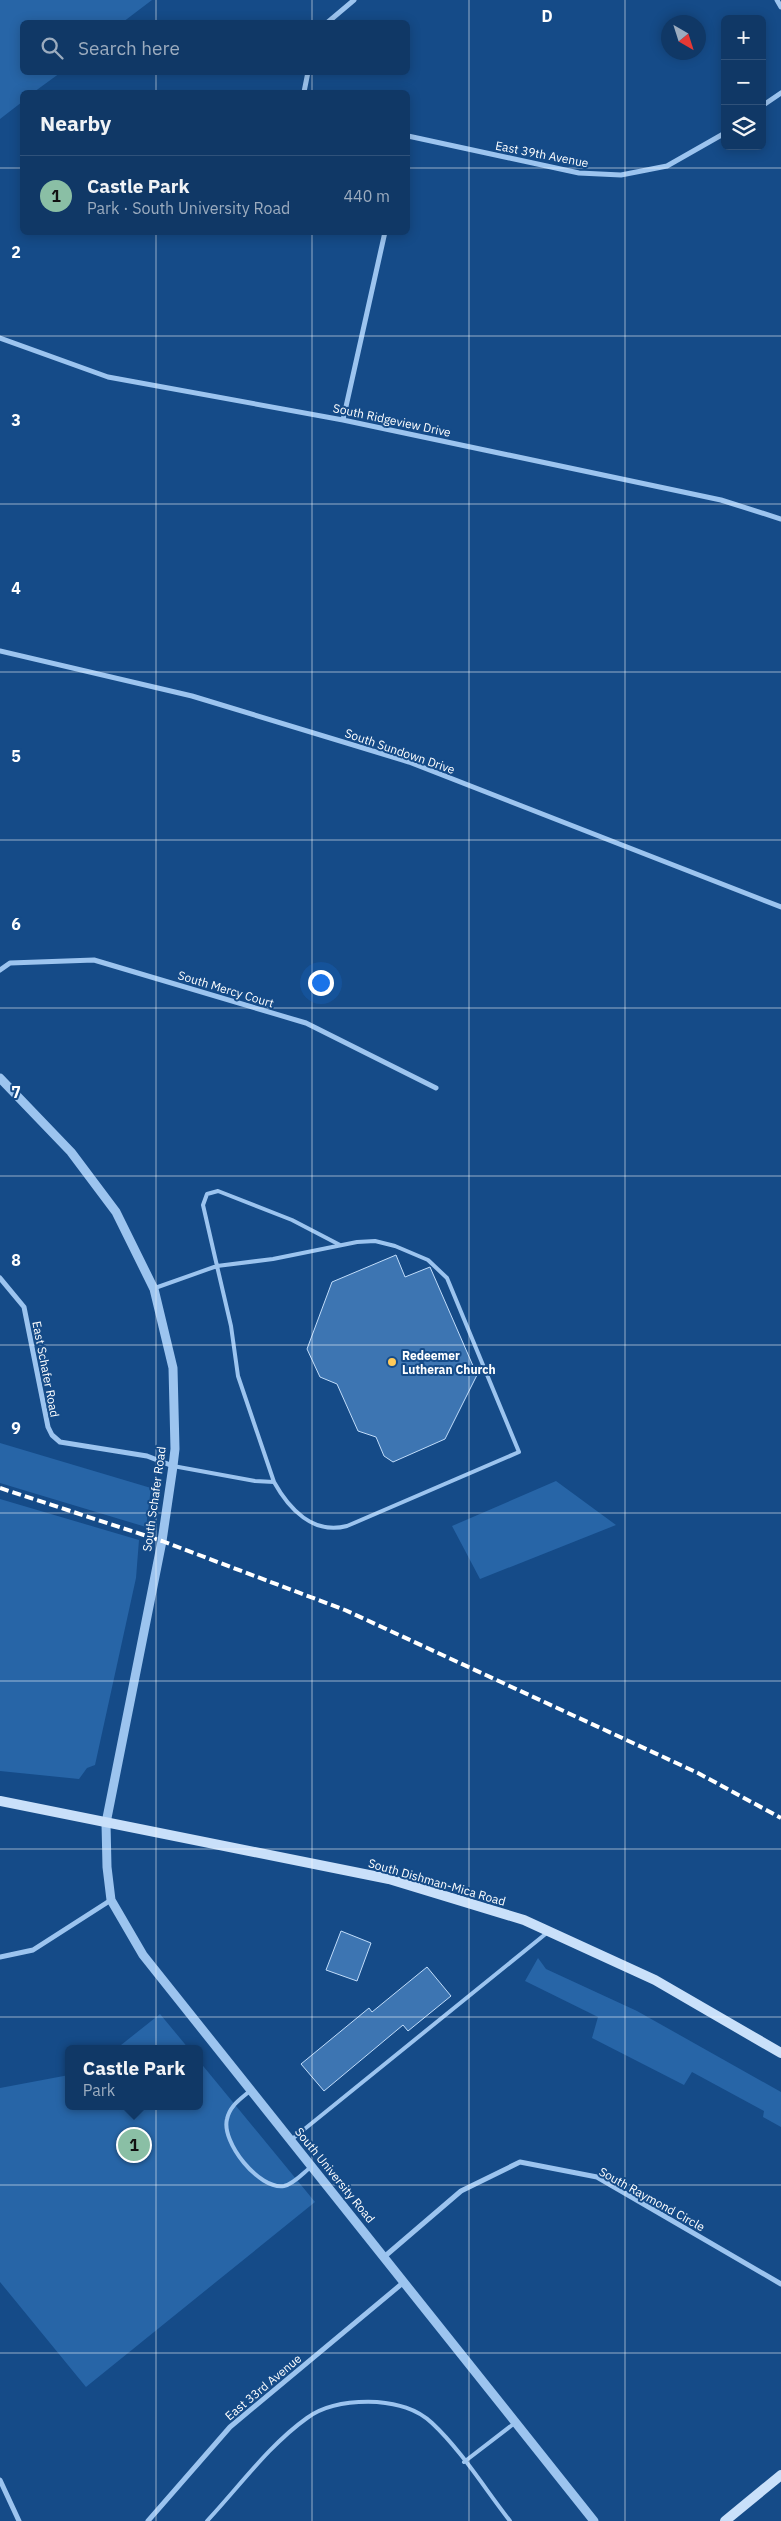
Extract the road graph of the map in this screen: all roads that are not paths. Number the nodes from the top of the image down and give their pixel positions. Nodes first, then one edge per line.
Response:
1 (354, 0) edge
2 (777, 0) edge
3 (781, 7) edge
4 (330, 20) edge
5 (307, 75) edge
6 (304, 90) edge
7 (781, 93) edge
8 (763, 105) edge
9 (721, 135) edge
10 (410, 136) edge
11 (384, 235) edge
12 (0, 338) edge
13 (343, 420) junction
14 (781, 519) edge
15 (0, 651) edge
16 (781, 907) edge
17 (0, 970) edge
18 (0, 1078) edge
19 (436, 1088) dead end
20 (340, 1245) junction
21 (217, 1266) junction
22 (0, 1278) edge
23 (154, 1289) junction
24 (173, 1466) junction
25 (274, 1482) junction
26 (0, 1801) edge
27 (106, 1823) junction
28 (111, 1900) junction
29 (548, 1931) junction
30 (0, 1957) edge
31 (781, 2053) edge
32 (251, 2090) junction
33 (291, 2140) junction
34 (312, 2166) junction
35 (384, 2257) junction
36 (404, 2282) junction
37 (781, 2284) edge
38 (516, 2422) junction
39 (464, 2462) junction
40 (781, 2475) edge
41 (0, 2480) edge
42 (19, 2521) edge
43 (148, 2521) edge
44 (207, 2521) edge
45 (510, 2521) edge
46 (594, 2521) edge
47 (725, 2521) edge

1 - 4 street
2 - 3 street
5 - 6 street
7 - 8 street
9 - 10 street, East 39th Avenue
11 - 13 street
12 - 13 street, South Ridgeview Drive
13 - 14 street, South Ridgeview Drive
15 - 16 street, South Sundown Drive
17 - 19 street, South Mercy Court
18 - 23 street, South Schafer Road
20 - 21 lane
20 - 21 lane
20 - 25 lane
21 - 23 lane
21 - 25 lane
22 - 24 street, East Schafer Road
23 - 24 street, South Schafer Road
24 - 25 lane
24 - 27 street, South Schafer Road
26 - 27 main road, South Dishman-Mica Road
27 - 28 street, South University Road
27 - 29 main road, South Dishman-Mica Road
28 - 30 street
28 - 32 street, South University Road
29 - 31 main road, South Dishman-Mica Road
29 - 33 lane
32 - 33 street, South University Road
32 - 34 lane
33 - 34 street, South University Road
34 - 35 street, South University Road
35 - 36 street, South University Road
35 - 37 street, South Raymond Circle
36 - 38 street, South University Road
36 - 43 street, East 33rd Avenue
38 - 39 lane
38 - 46 street, South University Road
39 - 44 lane
39 - 45 lane
40 - 47 main road
41 - 42 street

